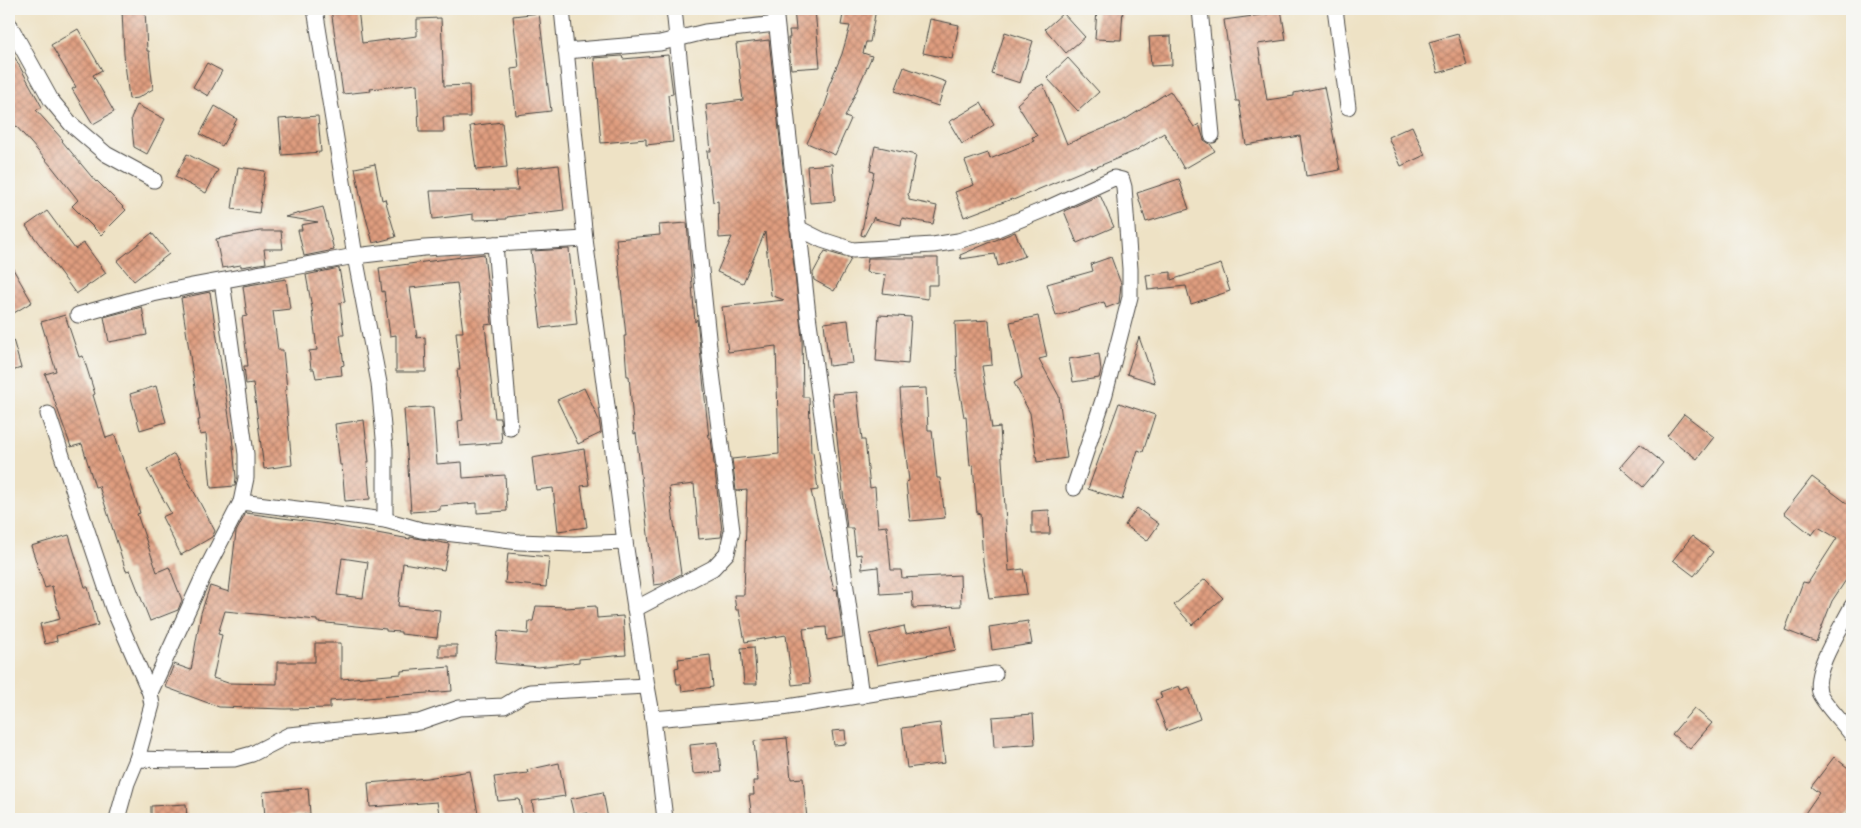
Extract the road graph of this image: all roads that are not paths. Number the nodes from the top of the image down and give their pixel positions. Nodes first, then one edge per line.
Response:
1 (315, 9) edge
2 (562, 9) edge
3 (674, 9) edge
4 (1200, 9) edge
5 (1335, 9) edge
6 (776, 16) edge
7 (9, 24) edge
8 (676, 39) junction
9 (566, 51) junction
10 (1348, 108) dead end
11 (1212, 135) dead end
12 (154, 180) dead end
13 (798, 228) junction
14 (585, 239) junction
15 (495, 244) junction
16 (355, 256) junction
17 (222, 281) junction
18 (78, 315) dead end
19 (48, 414) dead end
20 (510, 428) dead end
21 (1074, 488) dead end
22 (241, 502) junction
23 (385, 520) junction
24 (625, 542) junction
25 (1852, 606) edge
26 (635, 609) junction
27 (995, 674) dead end
28 (647, 686) junction
29 (150, 693) junction
30 (861, 696) junction
31 (654, 719) junction
32 (1852, 735) edge
33 (137, 759) junction
34 (117, 819) edge
35 (665, 819) edge

1 - 16 street
2 - 9 street
3 - 8 street
4 - 11 street
5 - 10 street
6 - 8 street
6 - 13 street
7 - 12 street
8 - 9 street
8 - 26 street
9 - 14 street
13 - 21 street
13 - 30 street
14 - 15 street
14 - 24 street
15 - 16 street
15 - 20 street
16 - 17 street
16 - 23 street
17 - 18 street
17 - 22 street
19 - 29 street
22 - 23 street
22 - 29 street
23 - 24 street
24 - 26 street
25 - 32 street
26 - 28 street
27 - 30 street
28 - 31 street
28 - 33 street
29 - 33 street
30 - 31 street
31 - 35 street
33 - 34 street

